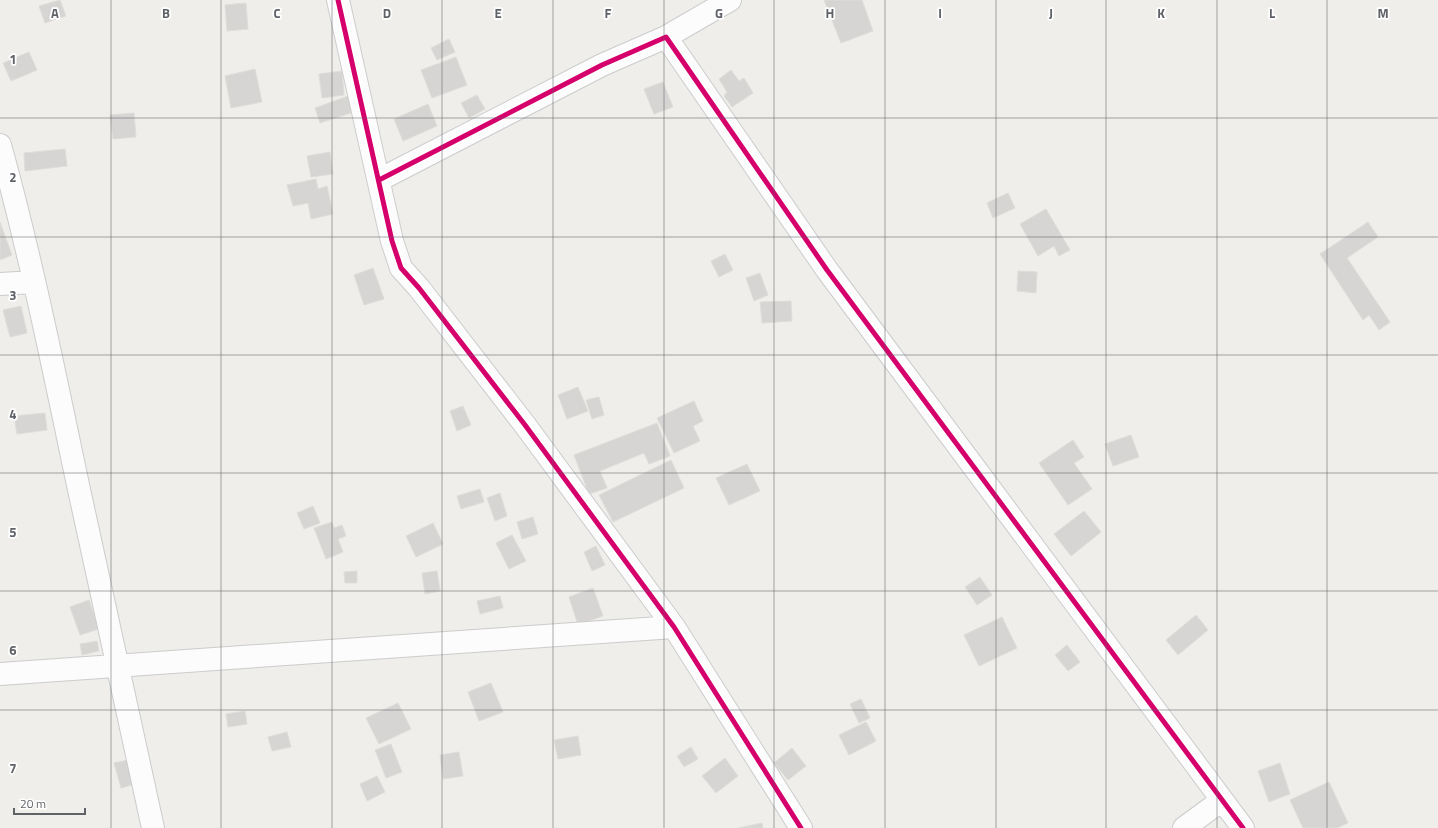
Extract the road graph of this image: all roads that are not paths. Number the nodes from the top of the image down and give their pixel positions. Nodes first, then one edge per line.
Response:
1 (338, 0) edge
2 (730, 0) edge
3 (666, 37) junction
4 (0, 145) edge
5 (379, 180) junction
6 (34, 282) junction
7 (0, 284) edge
8 (674, 627) junction
9 (117, 666) junction
10 (0, 674) edge
11 (1222, 800) junction
12 (153, 828) edge
13 (801, 828) edge
14 (1184, 828) edge
15 (1244, 828) edge

1 - 5 street
2 - 3 street
3 - 5 street
3 - 11 street
4 - 6 street
5 - 8 street
6 - 7 street
6 - 9 street
8 - 9 street
8 - 13 street
9 - 10 street
9 - 12 street
11 - 14 street
11 - 15 street

